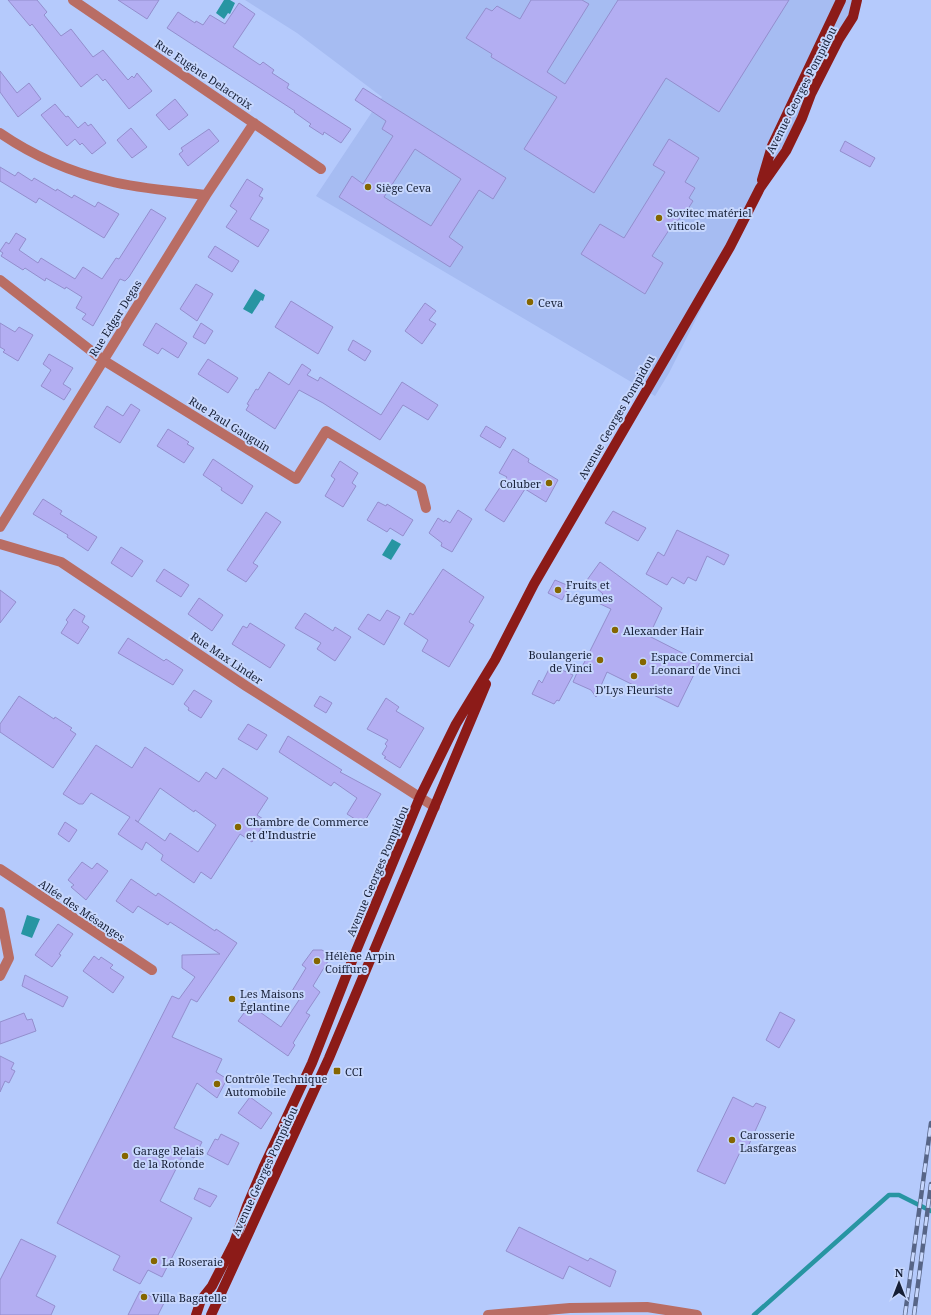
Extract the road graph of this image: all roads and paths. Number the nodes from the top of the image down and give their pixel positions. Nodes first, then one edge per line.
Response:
1 (73, 0) edge
2 (841, 0) edge
3 (857, 0) edge
4 (254, 123) junction
5 (0, 133) edge
6 (321, 169) dead end
7 (760, 188) junction
8 (206, 195) junction
9 (0, 280) edge
10 (103, 360) junction
11 (426, 508) dead end
12 (0, 528) edge
13 (0, 544) edge
14 (495, 660) junction
15 (420, 797) junction
16 (434, 807) junction
17 (0, 869) edge
18 (0, 912) edge
19 (152, 970) dead end
20 (0, 976) edge
21 (196, 1315) edge
22 (211, 1315) edge
23 (488, 1315) edge
24 (697, 1315) edge

1 - 4 street, Rue Eugène Delacroix
2 - 7 main road, Avenue Georges Pompidou
3 - 7 main road, Avenue Georges Pompidou
4 - 6 street, Rue Eugène Delacroix
4 - 8 street, Rue Edgar Degas
5 - 8 street
7 - 14 main road, Avenue Georges Pompidou
8 - 10 street, Rue Edgar Degas
9 - 10 street, Rue Paul Gauguin
10 - 11 street, Rue Paul Gauguin
10 - 12 street, Rue Edgar Degas
13 - 15 street, Rue Max Linder
14 - 15 main road, Avenue Georges Pompidou
14 - 16 main road, Avenue Georges Pompidou
15 - 16 street, Rue Max Linder
15 - 21 main road, Avenue Georges Pompidou
16 - 22 main road, Avenue Georges Pompidou
17 - 19 street, Allée des Mésanges
18 - 20 street
23 - 24 street

